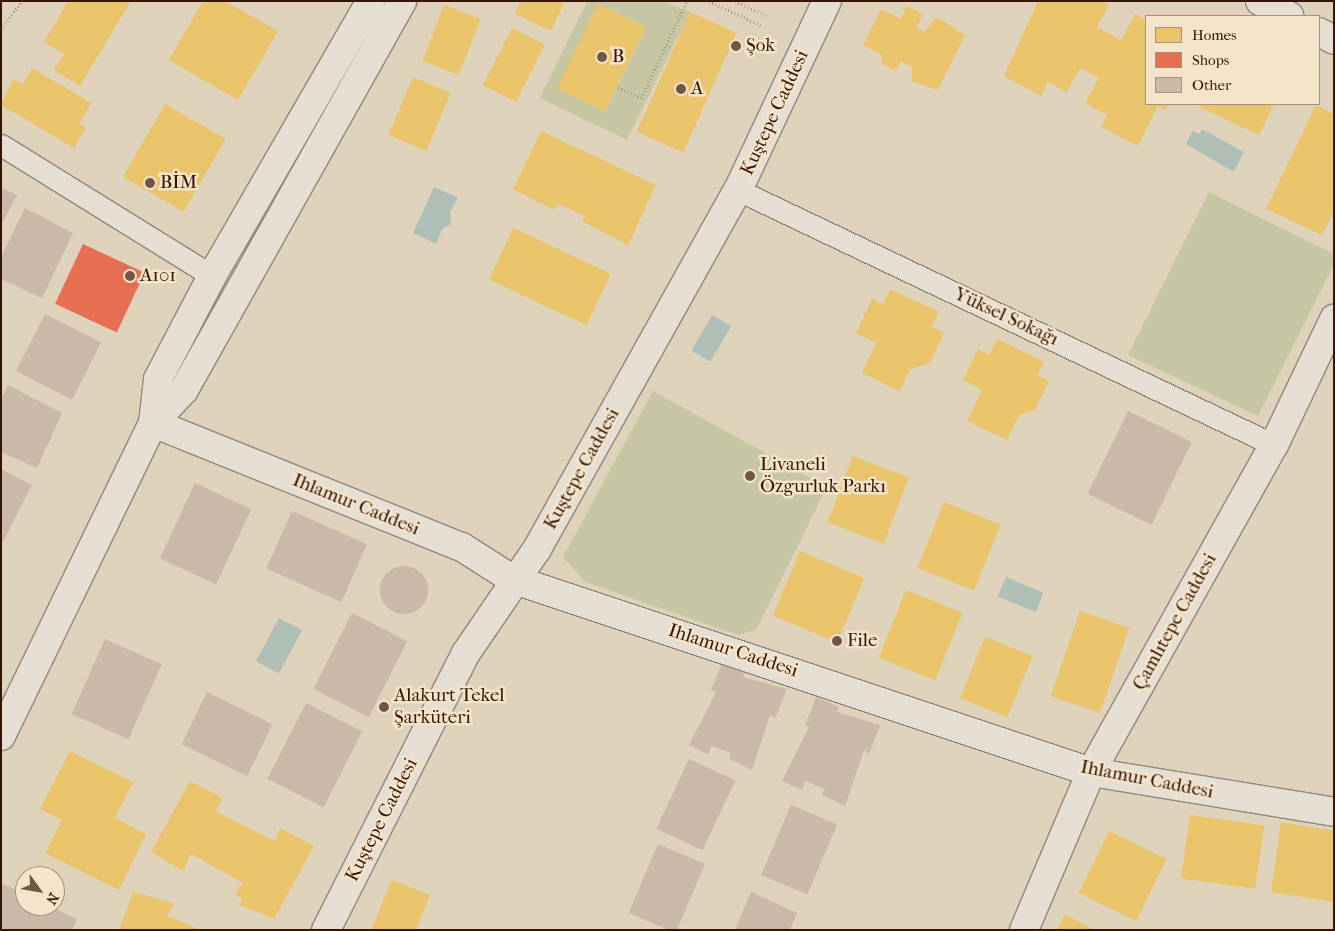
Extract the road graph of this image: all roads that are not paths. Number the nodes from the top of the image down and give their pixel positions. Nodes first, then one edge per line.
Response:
1 (371, 1) edge
2 (402, 1) edge
3 (827, 1) edge
4 (1260, 1) edge
5 (1287, 15) edge
6 (1320, 33) edge
7 (1334, 40) edge
8 (1, 145) edge
9 (738, 190) junction
10 (212, 276) junction
11 (240, 290) junction
12 (1334, 319) edge
13 (153, 423) junction
14 (1274, 445) junction
15 (512, 579) junction
16 (1, 736) edge
17 (1091, 772) junction
18 (1334, 812) edge
19 (326, 930) edge
20 (1024, 930) edge

1 - 10 street
2 - 11 street
3 - 9 street, Kuştepe Caddesi
4 - 5 street
6 - 7 street
8 - 10 street
9 - 14 street, Yüksel Sokağı
9 - 15 street, Kuştepe Caddesi
10 - 11 street
10 - 13 street
11 - 13 street
12 - 14 street, Çamlıtepe Caddesi
13 - 15 street, Ihlamur Caddesi
13 - 16 street
14 - 17 street, Çamlıtepe Caddesi
15 - 17 street, Ihlamur Caddesi
15 - 19 street, Kuştepe Caddesi
17 - 18 street, Ihlamur Caddesi
17 - 20 street, Çamlıtepe Caddesi

